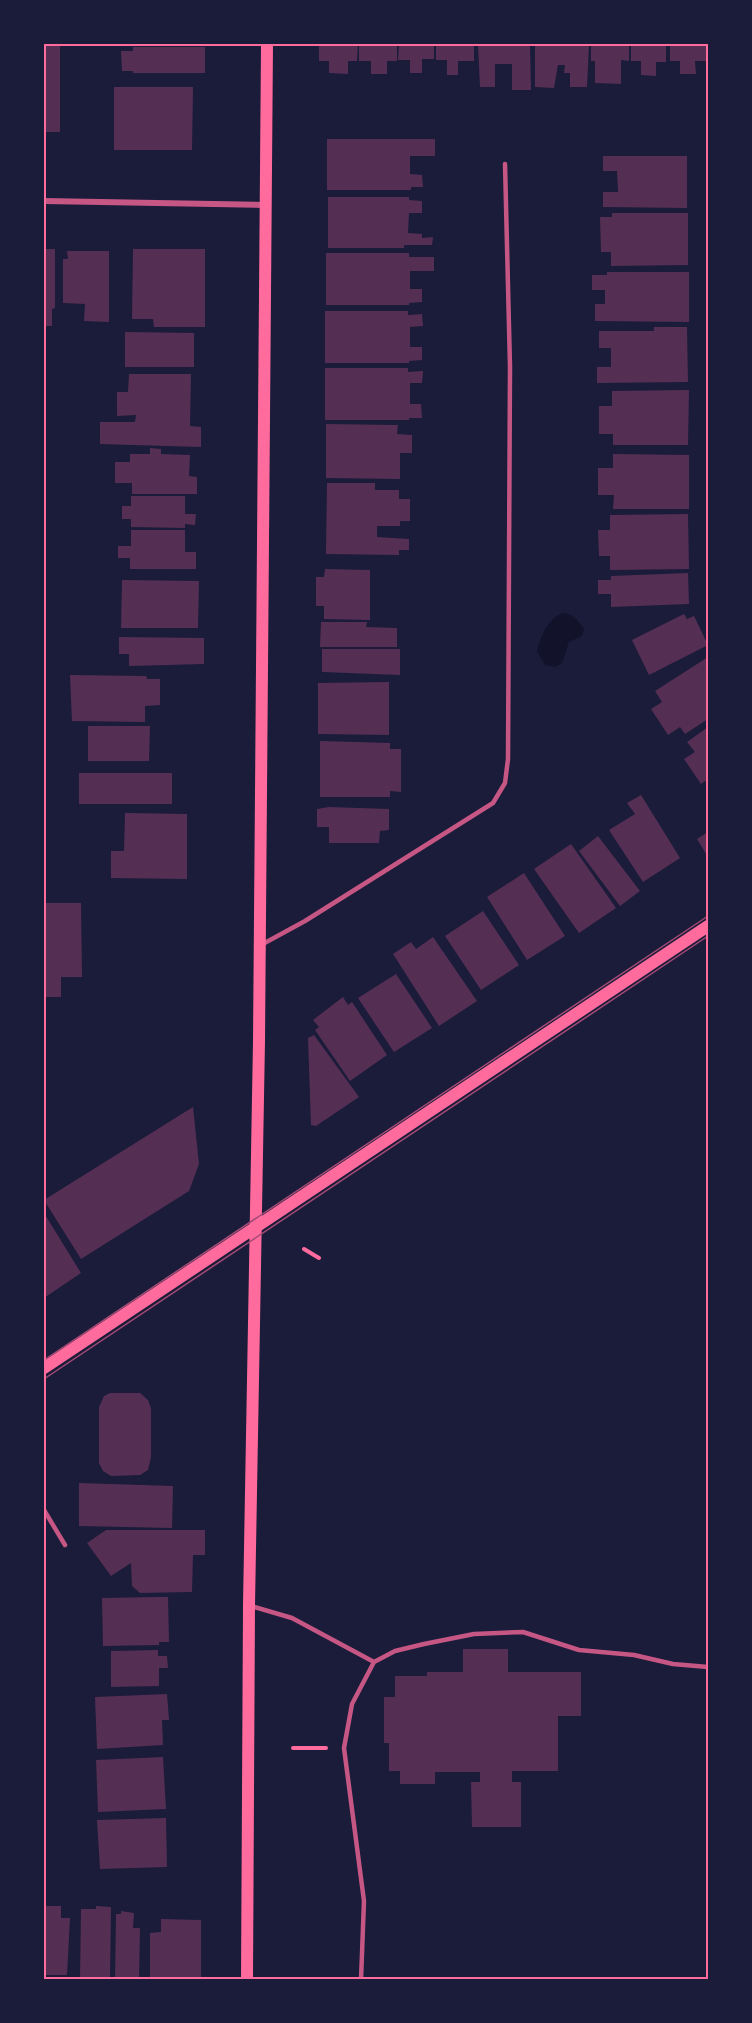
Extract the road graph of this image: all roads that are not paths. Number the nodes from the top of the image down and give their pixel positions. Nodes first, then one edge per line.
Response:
1 (267, 44) edge
2 (505, 164) dead end
3 (44, 201) edge
4 (266, 205) junction
5 (708, 926) edge
6 (260, 945) junction
7 (256, 1227) junction
8 (44, 1368) edge
9 (44, 1510) edge
10 (65, 1545) dead end
11 (249, 1605) junction
12 (375, 1662) junction
13 (708, 1667) edge
14 (247, 1980) edge
15 (361, 1980) edge

1 - 4 main road
2 - 6 lane
3 - 4 street
4 - 6 main road
5 - 7 main road
6 - 7 main road
7 - 8 main road
7 - 11 main road
9 - 10 lane
11 - 12 lane
11 - 14 main road
12 - 13 lane
12 - 15 lane

